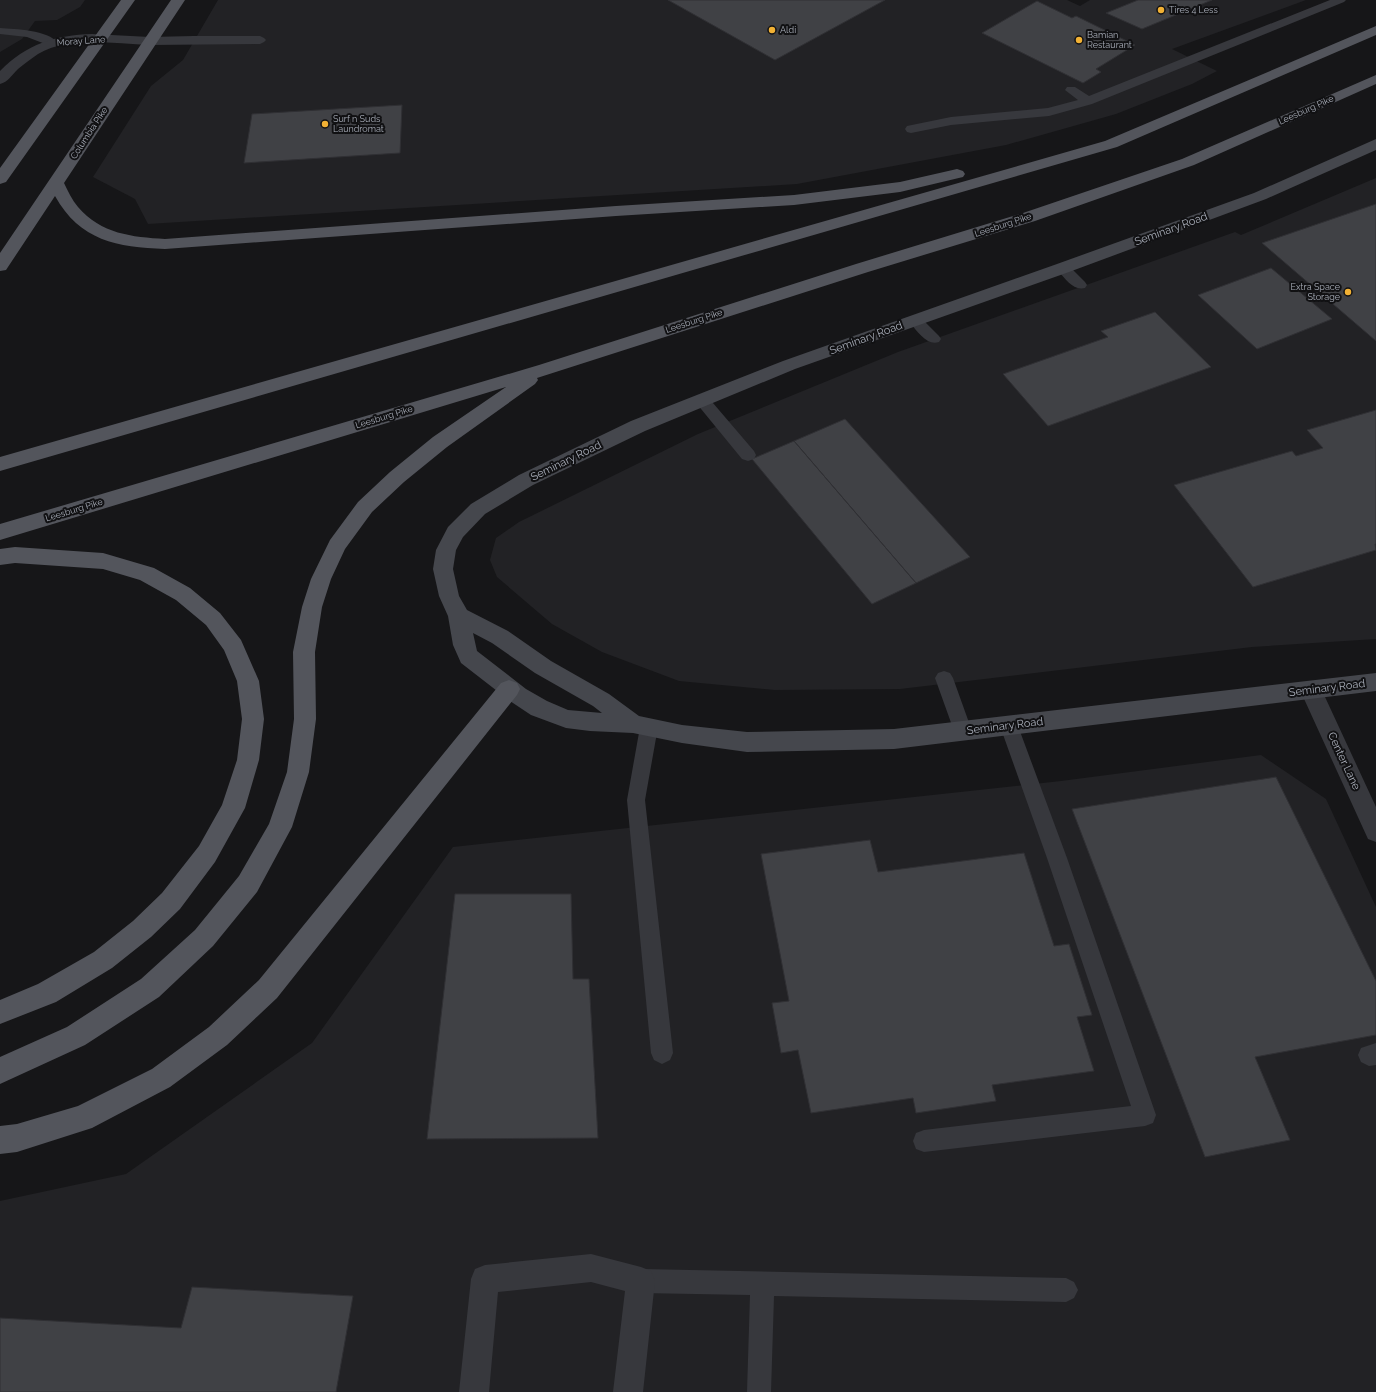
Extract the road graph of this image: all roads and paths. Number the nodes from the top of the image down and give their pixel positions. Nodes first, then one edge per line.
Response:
1 (128, 0) edge
2 (178, 0) edge
3 (1340, 0) edge
4 (1376, 30) edge
5 (0, 31) edge
6 (100, 38) junction
7 (260, 40) dead end
8 (150, 41) junction
9 (52, 43) junction
10 (1376, 79) edge
11 (0, 80) edge
12 (1070, 90) dead end
13 (1088, 101) junction
14 (912, 129) dead end
15 (1111, 144) junction
16 (1375, 145) edge
17 (0, 179) edge
18 (56, 183) junction
19 (0, 266) edge
20 (1063, 268) junction
21 (1080, 285) dead end
22 (915, 320) junction
23 (934, 339) dead end
24 (545, 369) junction
25 (702, 400) junction
26 (748, 455) dead end
27 (0, 464) edge
28 (0, 532) edge
29 (0, 557) edge
30 (459, 616) junction
31 (944, 678) dead end
32 (1376, 682) edge
33 (509, 689) junction
34 (1311, 690) junction
35 (641, 726) junction
36 (1009, 726) junction
37 (964, 731) junction
38 (1376, 832) edge
39 (0, 1012) edge
40 (662, 1053) dead end
41 (0, 1071) edge
42 (0, 1140) edge
43 (924, 1141) dead end
44 (640, 1281) junction
45 (762, 1284) junction
46 (1066, 1290) dead end
47 (474, 1392) edge
48 (628, 1392) edge
49 (759, 1392) edge

1 - 6 main road
2 - 8 main road, Columbia Pike
3 - 13 lane
4 - 15 main road
5 - 9 lane
6 - 8 street, Moray Lane
6 - 9 street, Moray Lane
6 - 17 main road
7 - 8 lane
8 - 18 main road, Columbia Pike
9 - 11 street, Moray Lane
10 - 24 main road, Leesburg Pike
12 - 13 lane
13 - 14 lane
15 - 18 main road
15 - 27 main road
16 - 20 street, Seminary Road
18 - 19 main road, Columbia Pike
20 - 21 lane
20 - 22 street, Seminary Road
22 - 23 lane
22 - 25 street, Seminary Road
24 - 28 main road, Leesburg Pike
24 - 41 main road
25 - 26 lane
25 - 30 street, Seminary Road
29 - 39 main road
30 - 33 street, Seminary Road
30 - 35 street, Seminary Road
31 - 37 lane
32 - 34 street, Seminary Road
33 - 35 street, Seminary Road
33 - 42 main road
34 - 36 street, Seminary Road
34 - 38 street, Center Lane
35 - 37 street, Seminary Road
35 - 40 lane
36 - 37 street, Seminary Road
36 - 43 lane
44 - 45 lane
44 - 47 street
44 - 48 street
45 - 46 lane
45 - 49 lane

